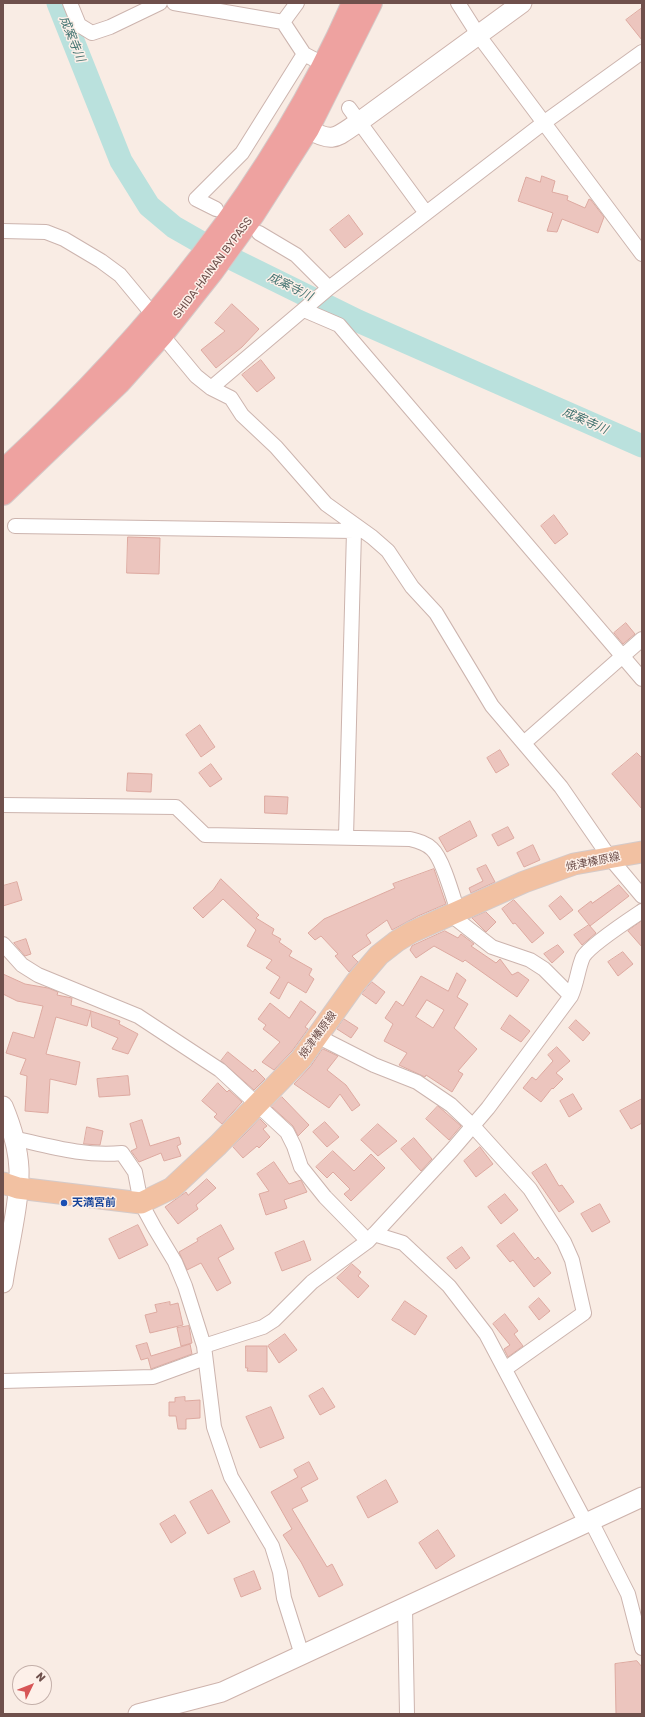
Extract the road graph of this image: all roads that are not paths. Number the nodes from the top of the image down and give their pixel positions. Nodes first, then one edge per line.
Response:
1 (70, 3) edge
2 (160, 3) edge
3 (174, 3) edge
4 (297, 3) edge
5 (353, 3) edge
6 (371, 3) edge
7 (458, 3) edge
8 (522, 3) edge
9 (283, 22) junction
10 (479, 36) junction
11 (642, 52) edge
12 (304, 54) junction
13 (324, 64) junction
14 (354, 115) junction
15 (544, 123) junction
16 (308, 129) junction
17 (216, 209) dead end
18 (426, 213) junction
19 (3, 231) edge
20 (259, 233) dead end
21 (228, 236) junction
22 (642, 254) edge
23 (330, 288) junction
24 (304, 310) junction
25 (158, 325) junction
26 (212, 388) junction
27 (3, 471) edge
28 (3, 494) edge
29 (15, 526) dead end
30 (354, 528) junction
31 (642, 639) edge
32 (622, 656) junction
33 (642, 679) edge
34 (525, 742) junction
35 (3, 805) edge
36 (346, 837) junction
37 (642, 852) edge
38 (610, 858) junction
39 (642, 896) edge
40 (642, 911) edge
41 (454, 914) junction
42 (3, 944) edge
43 (571, 996) junction
44 (317, 1036) junction
45 (258, 1104) junction
46 (3, 1106) edge
47 (473, 1126) junction
48 (13, 1138) junction
49 (10, 1186) edge
50 (142, 1203) junction
51 (371, 1238) junction
52 (3, 1282) edge
53 (205, 1352) junction
54 (505, 1369) junction
55 (3, 1381) edge
56 (642, 1497) edge
57 (589, 1522) junction
58 (405, 1608) junction
59 (642, 1648) edge
60 (302, 1655) junction
61 (138, 1714) edge
62 (407, 1714) edge

1 - 2 street
3 - 9 street
4 - 9 street
5 - 13 highway, SHIDA-HAINAN BYPASS
6 - 16 highway, SHIDA-HAINAN BYPASS
7 - 10 street
8 - 10 street
9 - 12 street
10 - 14 street
10 - 15 street
11 - 15 street
12 - 13 street
12 - 17 street
13 - 21 highway, SHIDA-HAINAN BYPASS
14 - 16 street
14 - 18 street
15 - 18 street
15 - 22 street
16 - 21 highway, SHIDA-HAINAN BYPASS
18 - 23 street
19 - 25 street
20 - 23 street
21 - 25 highway, SHIDA-HAINAN BYPASS
23 - 24 street
24 - 26 street
24 - 32 street
25 - 26 street
25 - 27 highway, SHIDA-HAINAN BYPASS
25 - 28 highway, SHIDA-HAINAN BYPASS
26 - 30 street
29 - 30 street
30 - 34 street
30 - 36 street
31 - 32 street
32 - 33 street
32 - 34 street
34 - 38 street
35 - 36 street
36 - 41 street
37 - 38 main road, 焼津榛原線
38 - 39 street
38 - 41 main road, 焼津榛原線
40 - 43 street
41 - 43 street
41 - 44 main road, 焼津榛原線
42 - 45 street
43 - 47 street
44 - 45 main road, 焼津榛原線
44 - 47 street
45 - 50 main road, 焼津榛原線
45 - 51 street
46 - 48 street
47 - 51 street
47 - 54 street
48 - 49 street
48 - 50 street
49 - 50 main road
49 - 52 street
50 - 53 street
51 - 53 street
51 - 54 street
53 - 55 street
53 - 60 street
54 - 57 street
56 - 57 street
57 - 58 street
57 - 59 street
58 - 60 street
58 - 62 street
60 - 61 street

